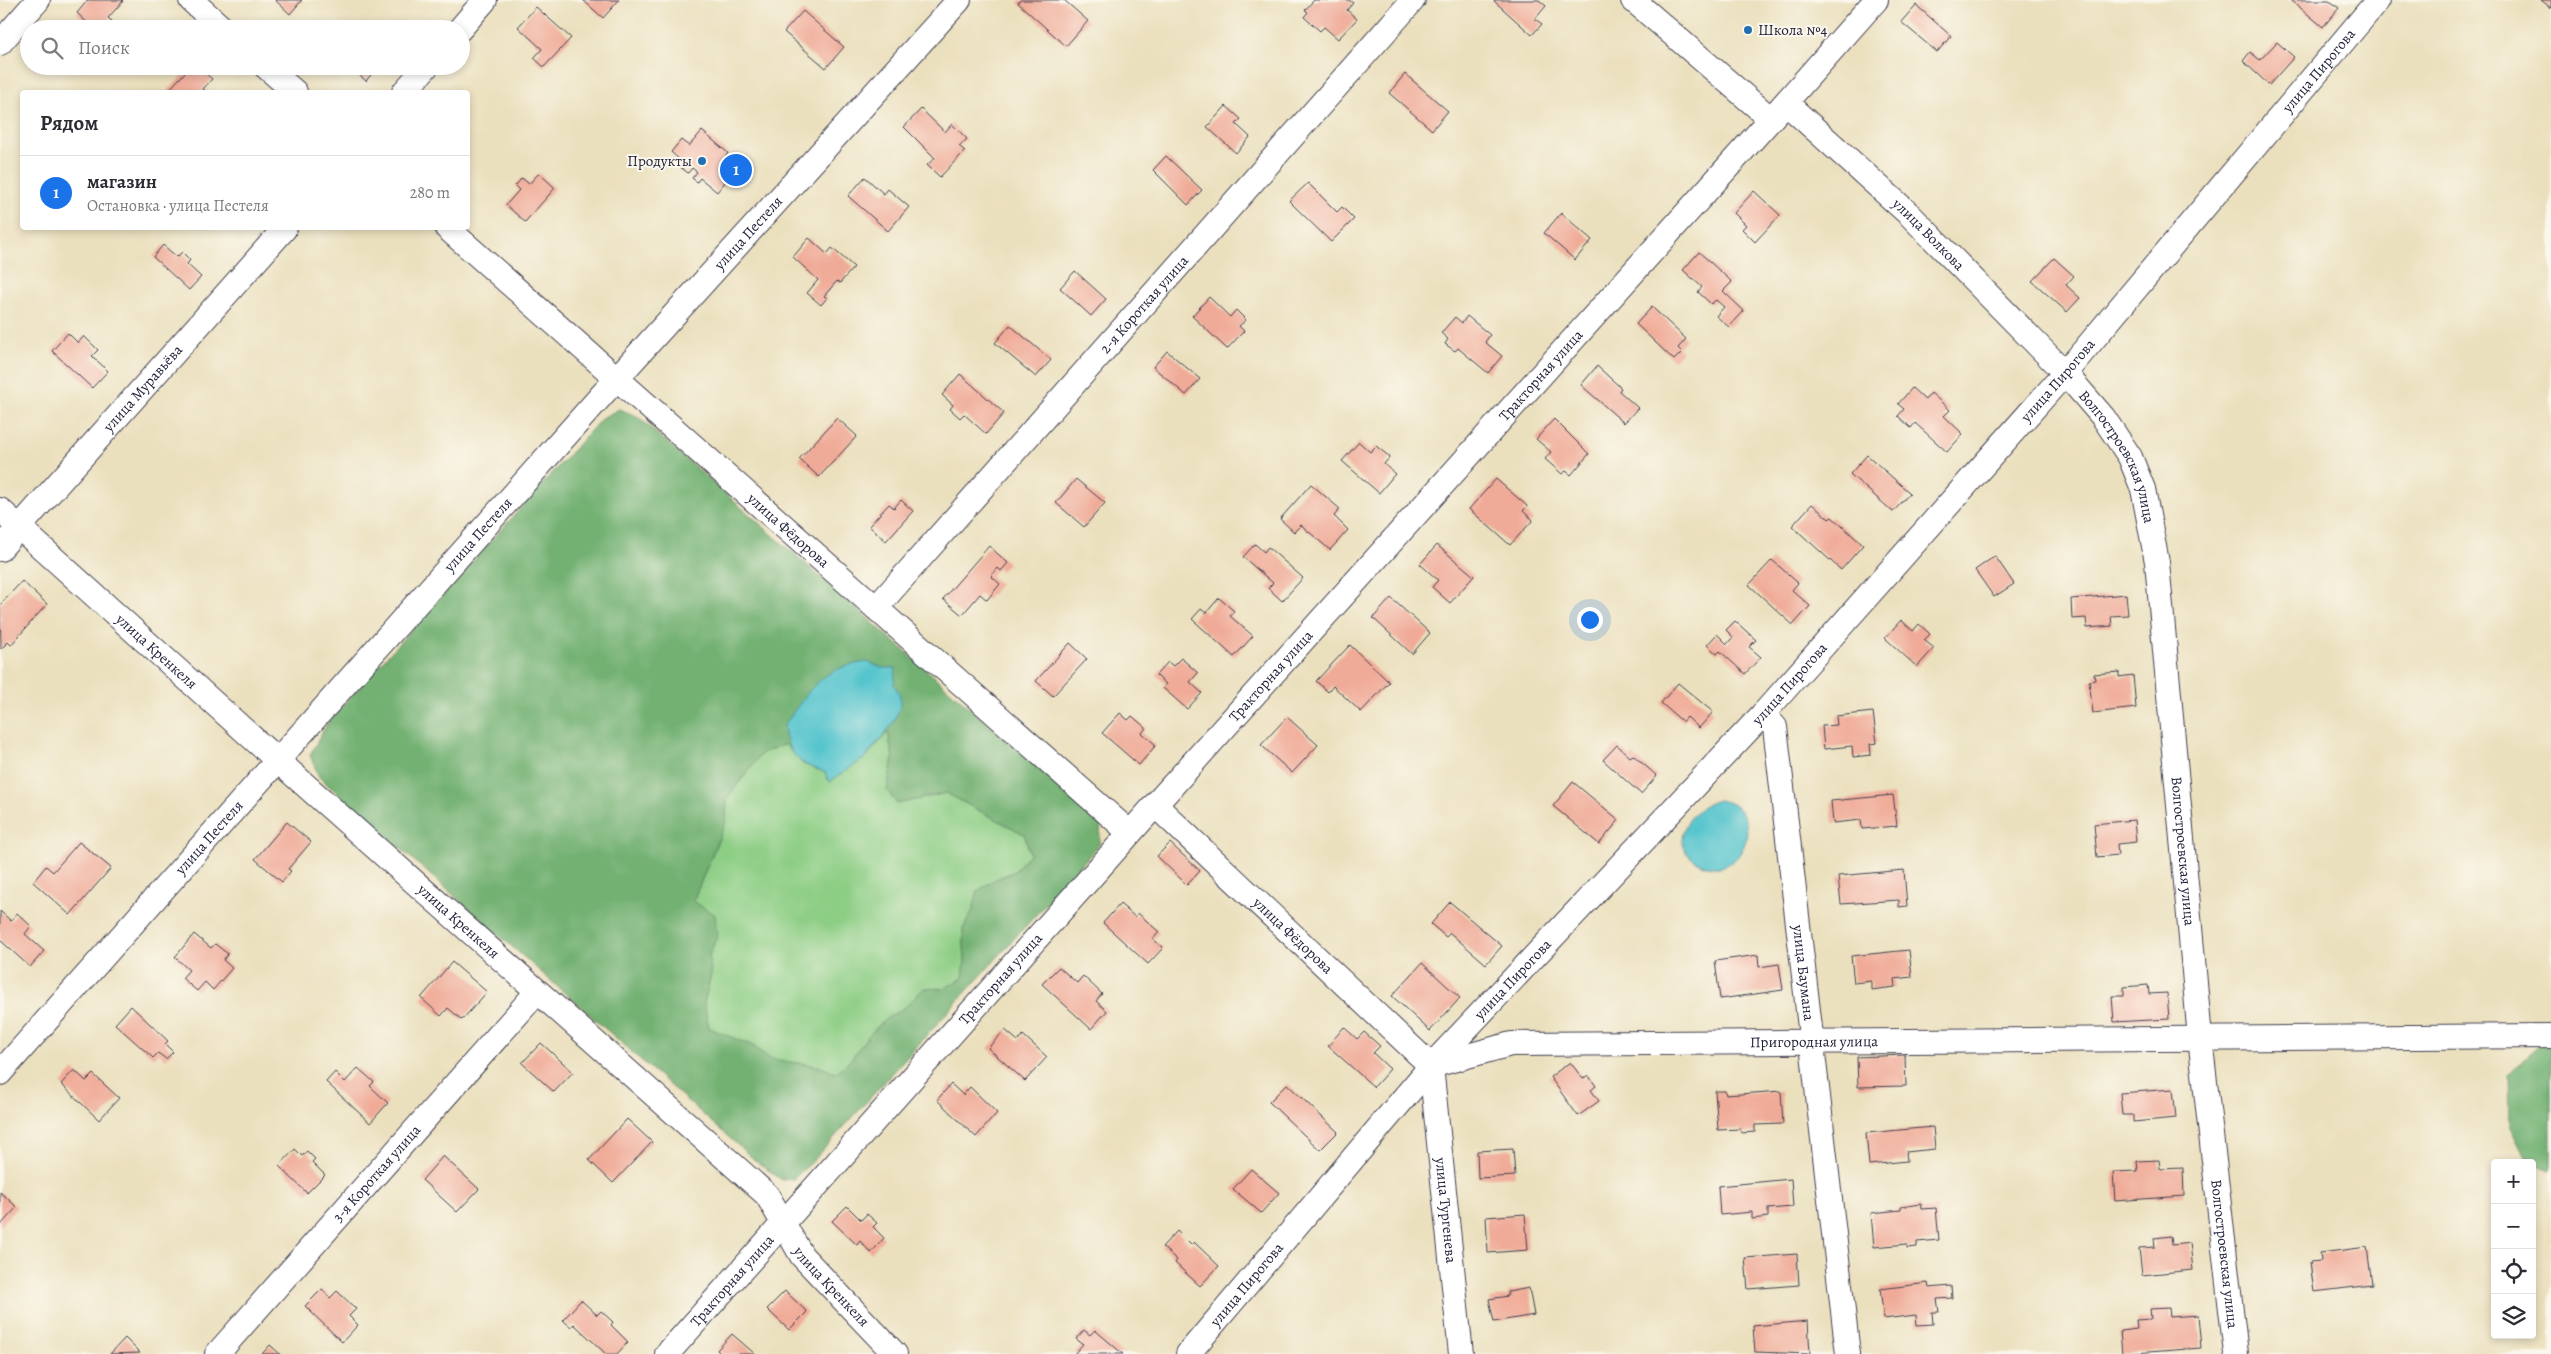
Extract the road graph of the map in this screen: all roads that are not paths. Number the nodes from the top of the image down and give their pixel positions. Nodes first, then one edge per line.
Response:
1 (38, 0) edge
2 (191, 0) edge
3 (485, 0) edge
4 (959, 0) edge
5 (1413, 0) edge
6 (1633, 0) edge
7 (1876, 0) edge
8 (2378, 0) edge
9 (20, 20) edge
10 (20, 20) edge
11 (213, 20) edge
12 (468, 20) edge
13 (0, 43) edge
14 (275, 75) edge
15 (419, 75) edge
16 (293, 90) edge
17 (406, 90) edge
18 (1778, 111) junction
19 (283, 230) edge
20 (449, 230) edge
21 (2065, 372) junction
22 (617, 378) junction
23 (0, 510) edge
24 (20, 527) junction
25 (0, 549) edge
26 (876, 608) junction
27 (1763, 714) junction
28 (277, 760) junction
29 (1155, 804) junction
30 (1130, 833) junction
31 (538, 992) junction
32 (2551, 1036) edge
33 (2200, 1038) junction
34 (1813, 1043) junction
35 (1431, 1066) junction
36 (0, 1073) edge
37 (784, 1223) junction
38 (217, 1354) edge
39 (667, 1354) edge
40 (895, 1354) edge
41 (1188, 1354) edge
42 (1461, 1354) edge
43 (1848, 1354) edge
44 (2236, 1354) edge

1 - 10 street
2 - 11 street
3 - 12 street
4 - 22 street, улица Пестеля
5 - 26 street, 2-я Короткая улица
6 - 18 street, улица Волкова
7 - 18 street, Тракторная улица
8 - 21 street, улица Пирогова
9 - 13 street
14 - 16 street
15 - 17 street
18 - 21 street, улица Волкова
18 - 29 street, Тракторная улица
19 - 24 street, улица Муравьёва
20 - 22 street, улица Фёдорова
21 - 27 street, улица Пирогова
21 - 33 street, Волгостроевская улица
22 - 26 street, улица Фёдорова
22 - 28 street, улица Пестеля
23 - 24 street, улица Кренкеля
24 - 25 street, улица Муравьёва
24 - 28 street, улица Кренкеля
26 - 30 street, улица Фёдорова
27 - 34 street, улица Баумана
27 - 35 street, улица Пирогова
28 - 31 street, улица Кренкеля
28 - 36 street, улица Пестеля
29 - 30 street, Тракторная улица
29 - 35 street, улица Фёдорова
30 - 37 street, Тракторная улица
31 - 37 street, улица Кренкеля
31 - 38 street, 3-я Короткая улица
32 - 33 street, Пригородная улица
33 - 34 street, Пригородная улица
33 - 44 street, Волгостроевская улица
34 - 35 street, Пригородная улица
34 - 43 street, улица Баумана
35 - 41 street, улица Пирогова
35 - 42 street, улица Тургенева
37 - 39 street, Тракторная улица
37 - 40 street, улица Кренкеля

